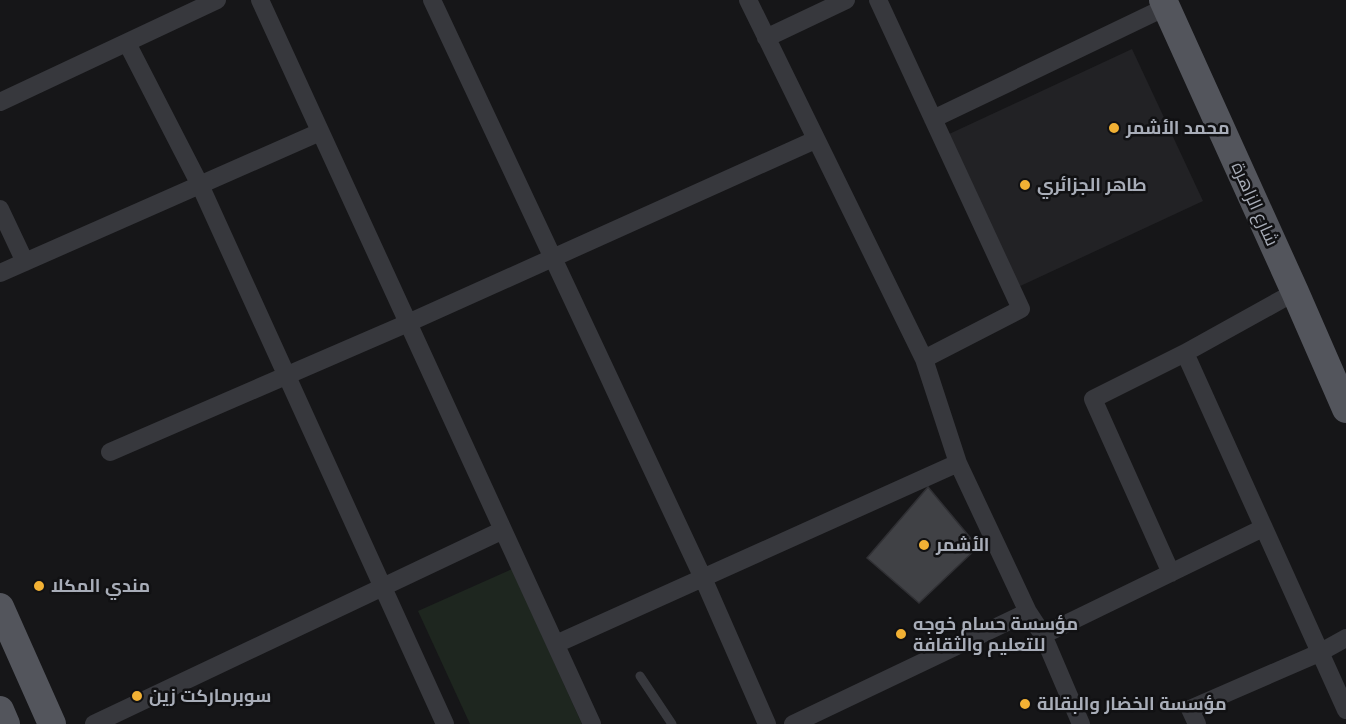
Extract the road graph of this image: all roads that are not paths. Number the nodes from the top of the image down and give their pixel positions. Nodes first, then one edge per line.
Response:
1 (217, 0) edge
2 (260, 0) edge
3 (432, 0) edge
4 (748, 0) edge
5 (846, 0) edge
6 (878, 0) edge
7 (1164, 4) edge
8 (196, 5) edge
9 (766, 38) junction
10 (127, 42) junction
11 (0, 102) edge
12 (933, 119) junction
13 (320, 132) junction
14 (815, 140) junction
15 (200, 185) junction
16 (0, 208) edge
17 (553, 258) junction
18 (24, 262) junction
19 (0, 273) edge
20 (1295, 292) junction
21 (408, 323) junction
22 (1185, 353) junction
23 (924, 359) junction
24 (287, 375) junction
25 (1346, 410) edge
26 (110, 452) dead end
27 (958, 462) junction
28 (1263, 528) junction
29 (503, 530) junction
30 (1171, 573) junction
31 (703, 578) junction
32 (384, 586) junction
33 (0, 607) edge
34 (1028, 612) junction
35 (1043, 635) junction
36 (1346, 638) edge
37 (556, 644) junction
38 (1319, 653) junction
39 (640, 676) dead end
40 (0, 710) edge
41 (1346, 710) edge
42 (6, 724) edge
43 (52, 724) edge
44 (94, 724) edge
45 (445, 724) edge
46 (592, 724) edge
47 (672, 724) edge
48 (767, 724) edge
49 (793, 724) edge
50 (1081, 724) edge
51 (1197, 724) edge

1 - 8 street
2 - 13 street
3 - 17 street
4 - 9 street
5 - 9 street
6 - 12 street
7 - 12 street
7 - 20 main road, شارع الزاهرة
8 - 10 street
9 - 14 street
10 - 11 street
10 - 15 street
12 - 23 street
13 - 15 street
13 - 21 street
14 - 17 street
14 - 23 street
15 - 18 street
15 - 24 street
16 - 18 street
17 - 21 street
17 - 31 street
18 - 19 street
20 - 22 street
20 - 25 main road, شارع الزاهرة
21 - 24 street
21 - 29 street
22 - 28 street
22 - 30 street
23 - 27 street
24 - 26 street
24 - 32 street
27 - 31 street
27 - 34 street
28 - 30 street
28 - 38 street
29 - 32 street
29 - 37 street
30 - 35 street
31 - 37 street
31 - 48 street
32 - 44 street
32 - 45 street
33 - 43 main road
34 - 35 street
34 - 49 street
35 - 50 street
36 - 38 street
37 - 46 street
38 - 41 street
38 - 51 street
39 - 47 lane
40 - 42 main road

